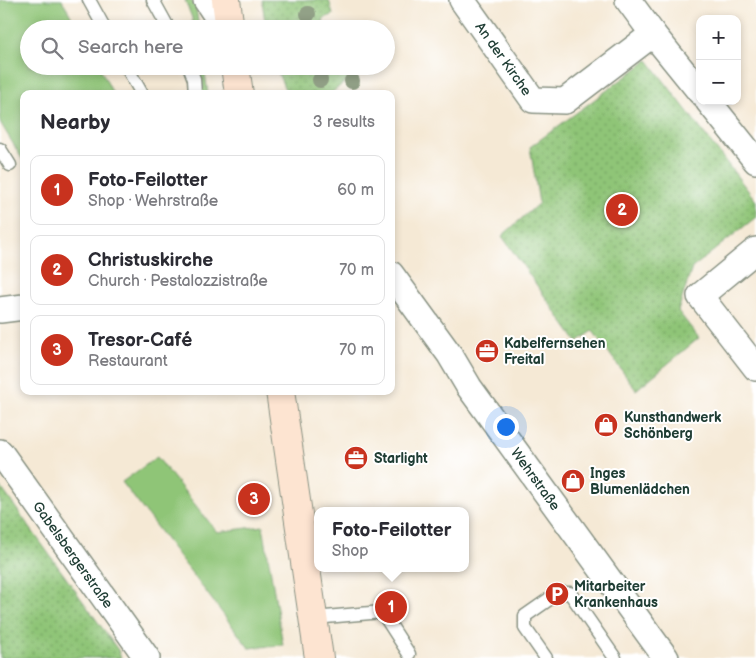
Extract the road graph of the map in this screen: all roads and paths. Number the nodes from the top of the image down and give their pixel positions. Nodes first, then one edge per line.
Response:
1 (89, 0) edge
2 (153, 0) edge
3 (206, 0) edge
4 (226, 0) edge
5 (462, 0) edge
6 (628, 0) edge
7 (100, 20) edge
8 (164, 20) edge
9 (219, 20) edge
10 (229, 20) edge
11 (653, 34) junction
12 (131, 75) edge
13 (192, 75) edge
14 (236, 75) edge
15 (696, 87) edge
16 (140, 90) edge
17 (195, 90) edge
18 (238, 90) edge
19 (711, 105) edge
20 (0, 149) edge
21 (756, 161) edge
22 (10, 165) dead end
23 (756, 250) edge
24 (395, 279) edge
25 (20, 308) edge
26 (0, 310) edge
27 (756, 368) edge
28 (281, 395) edge
29 (0, 452) edge
30 (314, 618) junction
31 (408, 654) dead end
32 (147, 658) edge
33 (320, 658) edge
34 (546, 658) edge
35 (615, 658) edge
36 (666, 658) edge

1 - 7 lane
2 - 8 lane
3 - 9 street
4 - 10 main road
5 - 11 street, An der Kirche
6 - 11 street
11 - 15 street
12 - 16 lane
13 - 17 lane
14 - 18 main road
19 - 21 street
20 - 22 lane
23 - 27 street
24 - 36 street, Wehrstraße
25 - 26 street
28 - 30 main road
29 - 32 street, Gabelsbergerstraße
30 - 31 lane
30 - 33 main road
34 - 35 lane

